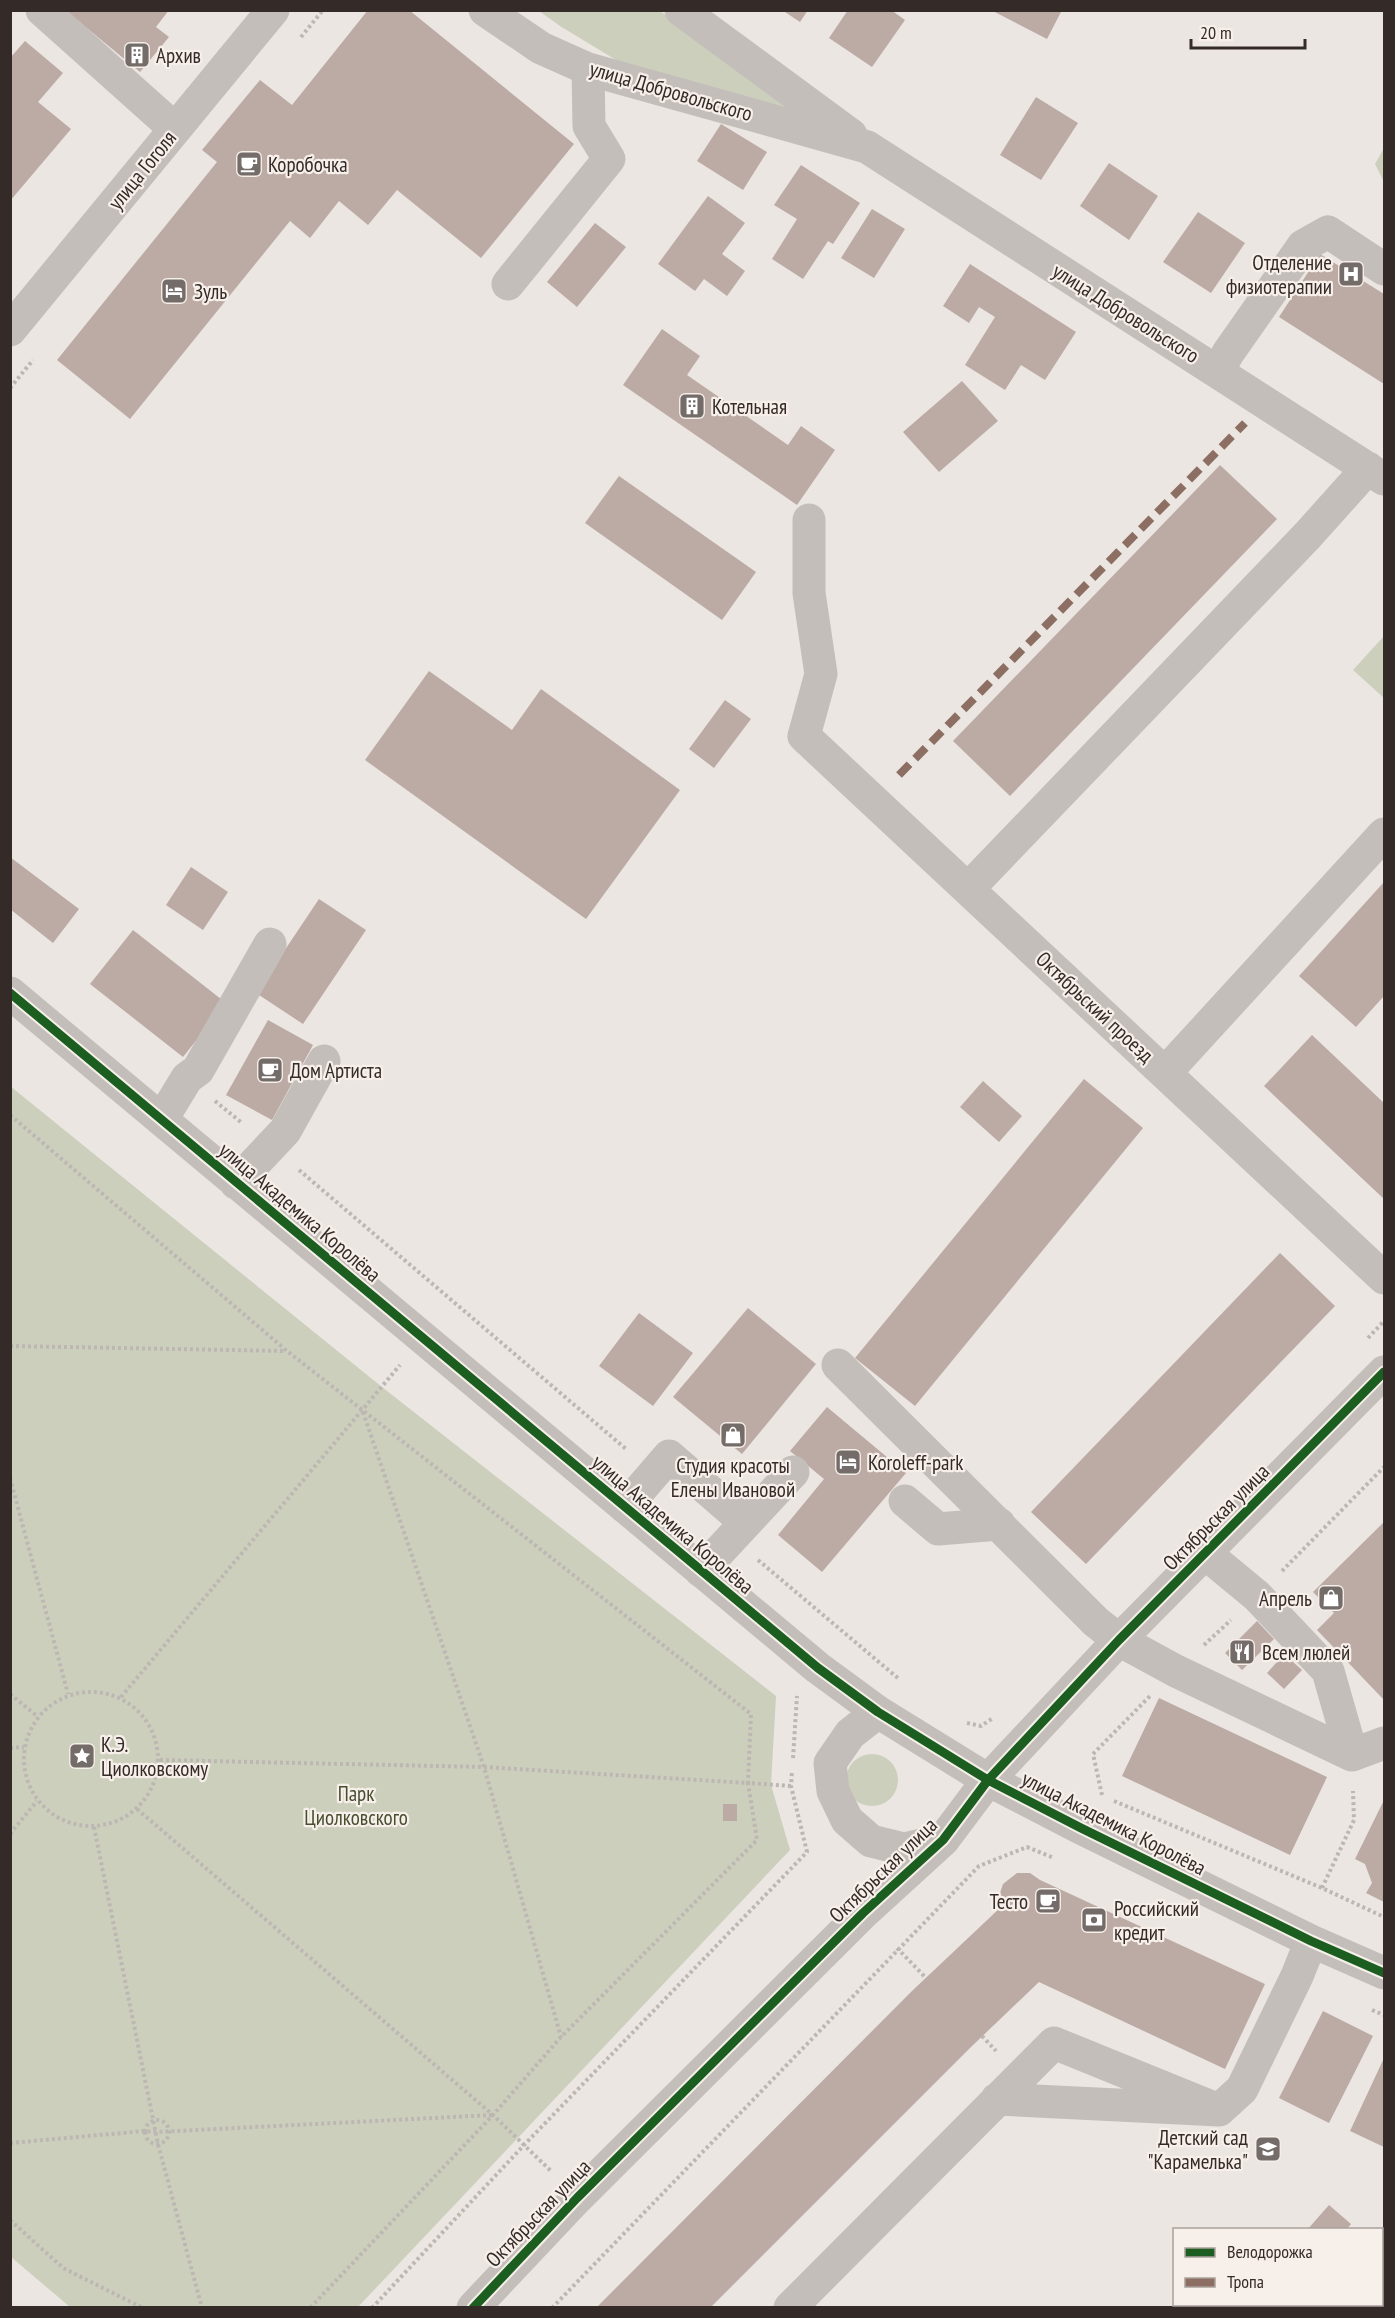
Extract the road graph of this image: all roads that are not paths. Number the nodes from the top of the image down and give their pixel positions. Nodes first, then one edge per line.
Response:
1 (42, 10) edge
2 (273, 10) edge
3 (485, 10) edge
4 (681, 10) edge
5 (588, 69) junction
6 (175, 129) junction
7 (867, 147) junction
8 (1384, 269) edge
9 (508, 284) dead end
10 (10, 330) edge
11 (1218, 371) junction
12 (1376, 474) edge
13 (809, 520) dead end
14 (1384, 834) edge
15 (968, 889) junction
16 (270, 944) dead end
17 (10, 993) edge
18 (324, 1061) dead end
19 (1165, 1073) junction
20 (162, 1119) junction
21 (236, 1183) junction
22 (1384, 1278) edge
23 (838, 1365) dead end
24 (1382, 1382) edge
25 (793, 1472) dead end
26 (905, 1502) dead end
27 (625, 1507) junction
28 (999, 1524) junction
29 (739, 1530) junction
30 (1205, 1553) junction
31 (701, 1571) junction
32 (1119, 1640) junction
33 (878, 1712) junction
34 (1384, 1743) edge
35 (1352, 1755) junction
36 (988, 1780) junction
37 (943, 1840) junction
38 (1311, 1941) junction
39 (1384, 1973) edge
40 (997, 2099) junction
41 (1219, 2110) junction
42 (472, 2307) edge
43 (790, 2307) edge

1 - 6 street
2 - 6 street, улица Гоголя
3 - 5 street, улица Добровольского
4 - 7 street, улица Добровольского
5 - 7 street, улица Добровольского
5 - 9 street
6 - 10 street, улица Гоголя
7 - 11 street, улица Добровольского
8 - 11 street
11 - 12 street, улица Добровольского
12 - 15 street
13 - 15 street, Октябрьский проезд
14 - 19 street
15 - 19 street, Октябрьский проезд
16 - 20 street
17 - 20 street, улица Академика Королёва
18 - 21 street
19 - 22 street, Октябрьский проезд
20 - 21 street, улица Академика Королёва
21 - 27 street, улица Академика Королёва
23 - 28 street
24 - 30 street, Октябрьская улица
25 - 29 street
26 - 28 street
27 - 29 street
27 - 31 street, улица Академика Королёва
28 - 32 street
29 - 31 street
30 - 32 street, Октябрьская улица
30 - 35 street
31 - 33 street, улица Академика Королёва
32 - 35 street
32 - 36 street, Октябрьская улица
33 - 36 street, улица Академика Королёва
33 - 37 street
34 - 35 street
36 - 37 street, Октябрьская улица
36 - 38 street, улица Академика Королёва
37 - 42 street, Октябрьская улица
38 - 39 street, улица Академика Королёва
38 - 41 street
40 - 41 street
40 - 41 street
40 - 43 street

